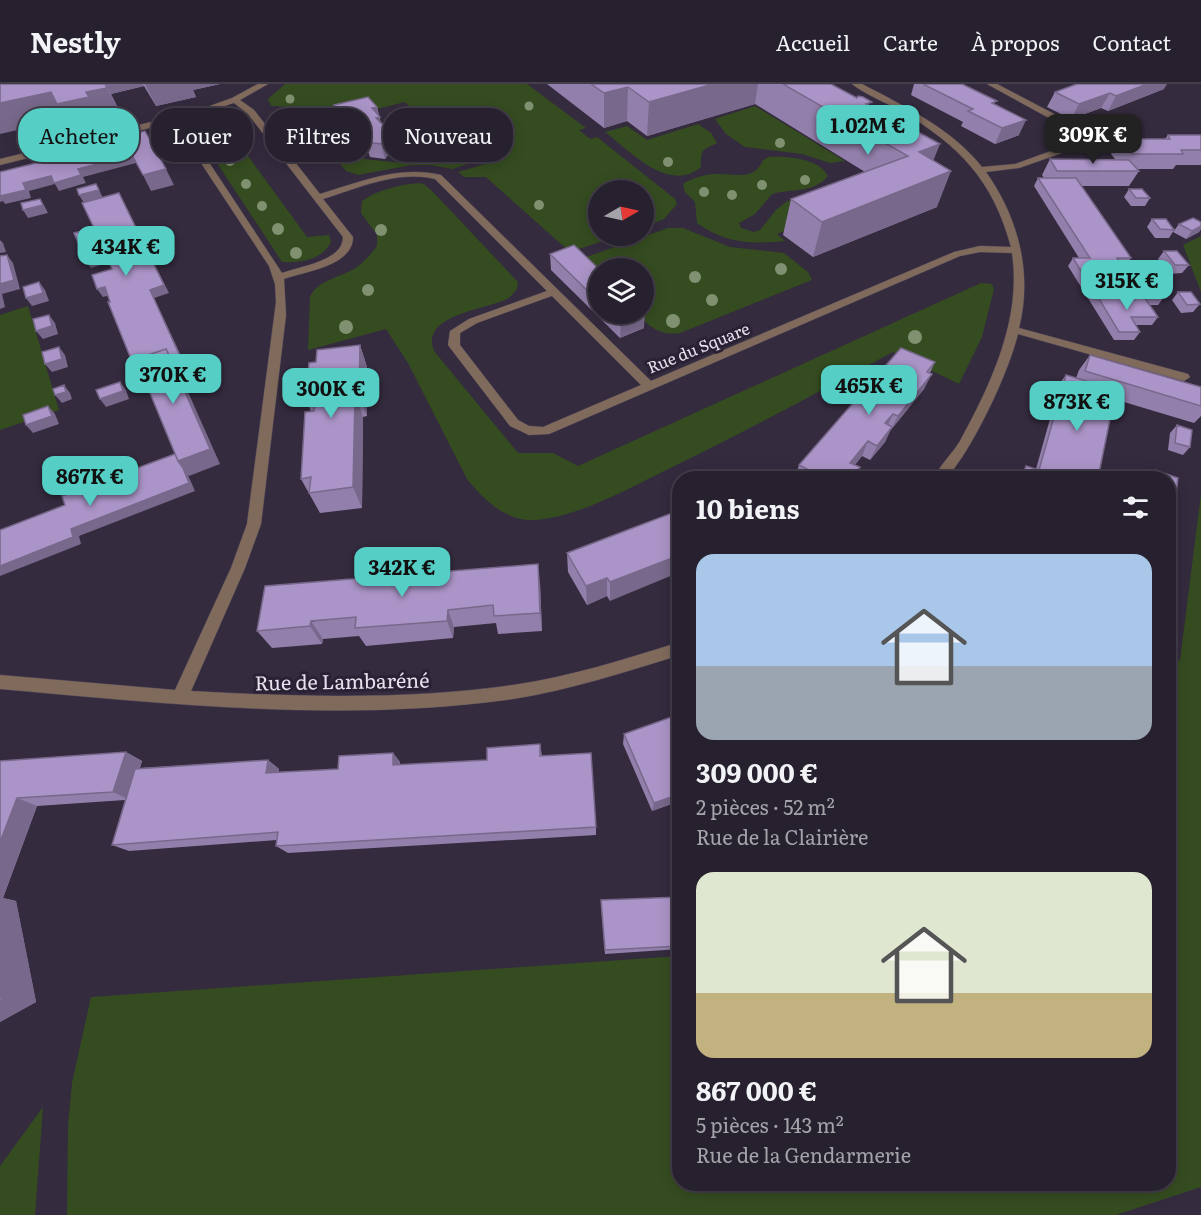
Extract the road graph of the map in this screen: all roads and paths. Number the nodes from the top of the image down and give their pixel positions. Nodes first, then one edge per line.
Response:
1 (264, 84) edge
2 (856, 84) edge
3 (991, 84) edge
4 (235, 100) junction
5 (210, 108) edge
6 (151, 125) edge
7 (0, 162) edge
8 (205, 162) edge
9 (980, 170) junction
10 (317, 198) junction
11 (1017, 250) junction
12 (279, 277) junction
13 (555, 292) junction
14 (1015, 330) junction
15 (1184, 377) dead end
16 (649, 386) junction
17 (945, 471) edge
18 (672, 651) edge
19 (0, 682) edge
20 (180, 697) junction

1 - 4 street
2 - 9 street
3 - 9 street
4 - 5 street
4 - 10 street
6 - 7 street
8 - 12 street
9 - 11 street
10 - 12 street
10 - 13 street, Rue du Square
11 - 14 street
11 - 16 street, Rue du Square
12 - 20 street
13 - 16 street, Rue du Square
13 - 16 street
14 - 15 street
14 - 17 street
18 - 20 street, Rue de Lambaréné
19 - 20 street, Rue de Lambaréné

